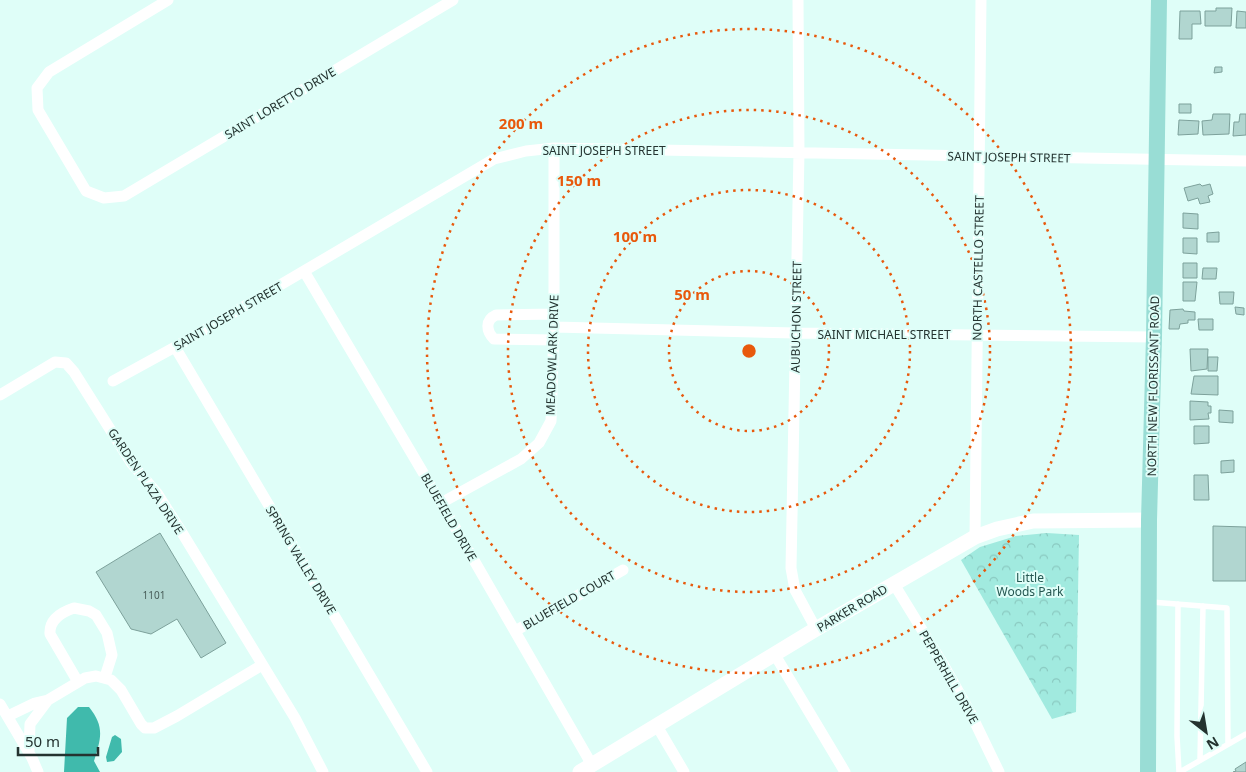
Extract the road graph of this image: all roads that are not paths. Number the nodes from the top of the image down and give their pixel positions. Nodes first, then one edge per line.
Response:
1 (168, 0) edge
2 (453, 0) edge
3 (798, 0) edge
4 (981, 0) edge
5 (1159, 0) edge
6 (554, 148) junction
7 (799, 152) junction
8 (979, 157) junction
9 (1157, 161) junction
10 (1246, 161) edge
11 (304, 271) junction
12 (554, 314) junction
13 (554, 327) junction
14 (796, 333) junction
15 (977, 334) junction
16 (1154, 337) junction
17 (554, 340) junction
18 (176, 347) junction
19 (113, 382) dead end
20 (0, 395) edge
21 (441, 503) junction
22 (1149, 520) junction
23 (975, 537) junction
24 (622, 570) dead end
25 (894, 584) junction
26 (1148, 602) junction
27 (1178, 604) junction
28 (1203, 606) junction
29 (816, 630) junction
30 (515, 631) junction
31 (775, 655) junction
32 (262, 664) junction
33 (104, 677) junction
34 (78, 682) junction
35 (48, 700) junction
36 (0, 704) edge
37 (8, 716) junction
38 (657, 726) junction
39 (1246, 734) edge
40 (1228, 744) junction
41 (28, 752) junction
42 (1200, 760) junction
43 (586, 768) edge
44 (38, 772) edge
45 (323, 772) edge
46 (427, 772) edge
47 (684, 772) edge
48 (845, 772) edge
49 (999, 772) edge
50 (1148, 772) edge
51 (1180, 772) edge

1 - 2 street, SAINT LORETTO DRIVE
3 - 7 street, AUBUCHON STREET
4 - 8 street, NORTH CASTELLO STREET
5 - 9 main road, NORTH NEW FLORISSANT ROAD
6 - 7 street, SAINT JOSEPH STREET
6 - 11 street, SAINT JOSEPH STREET
6 - 12 street, MEADOWLARK DRIVE
7 - 8 street, SAINT JOSEPH STREET
7 - 14 street, AUBUCHON STREET
8 - 9 street, SAINT JOSEPH STREET
8 - 15 street, NORTH CASTELLO STREET
9 - 10 street, SAINT JOSEPH STREET
9 - 16 main road, NORTH NEW FLORISSANT ROAD
11 - 18 street, SAINT JOSEPH STREET
11 - 21 street, BLUEFIELD DRIVE
12 - 13 street, MEADOWLARK DRIVE
12 - 17 street
13 - 14 street, SAINT MICHAEL STREET
13 - 17 street, MEADOWLARK DRIVE
14 - 15 street, SAINT MICHAEL STREET
14 - 29 street, AUBUCHON STREET
15 - 16 street, SAINT MICHAEL STREET
15 - 23 street, NORTH CASTELLO STREET
16 - 22 main road, NORTH NEW FLORISSANT ROAD
17 - 21 street, MEADOWLARK DRIVE
18 - 19 street, SAINT JOSEPH STREET
18 - 46 street, SPRING VALLEY DRIVE
20 - 32 street, GARDEN PLAZA DRIVE
21 - 30 street, BLUEFIELD DRIVE
22 - 23 main road, PARKER ROAD
22 - 26 main road, NORTH NEW FLORISSANT ROAD
23 - 25 main road, PARKER ROAD
24 - 30 street, BLUEFIELD COURT
25 - 29 main road, PARKER ROAD
25 - 49 street, PEPPERHILL DRIVE
26 - 27 lane
26 - 50 main road, NORTH NEW FLORISSANT ROAD
27 - 28 lane
27 - 51 lane
28 - 40 lane
28 - 42 lane
29 - 31 main road, PARKER ROAD
30 - 43 street, BLUEFIELD DRIVE
31 - 38 main road, PARKER ROAD
31 - 48 street
32 - 33 street
32 - 45 street, GARDEN PLAZA DRIVE
33 - 34 street
33 - 34 street
34 - 35 street
35 - 37 street
35 - 41 street
36 - 37 street
37 - 41 street
38 - 43 main road, PARKER ROAD
38 - 47 street
39 - 40 lane
40 - 42 lane
41 - 44 street
42 - 51 lane

